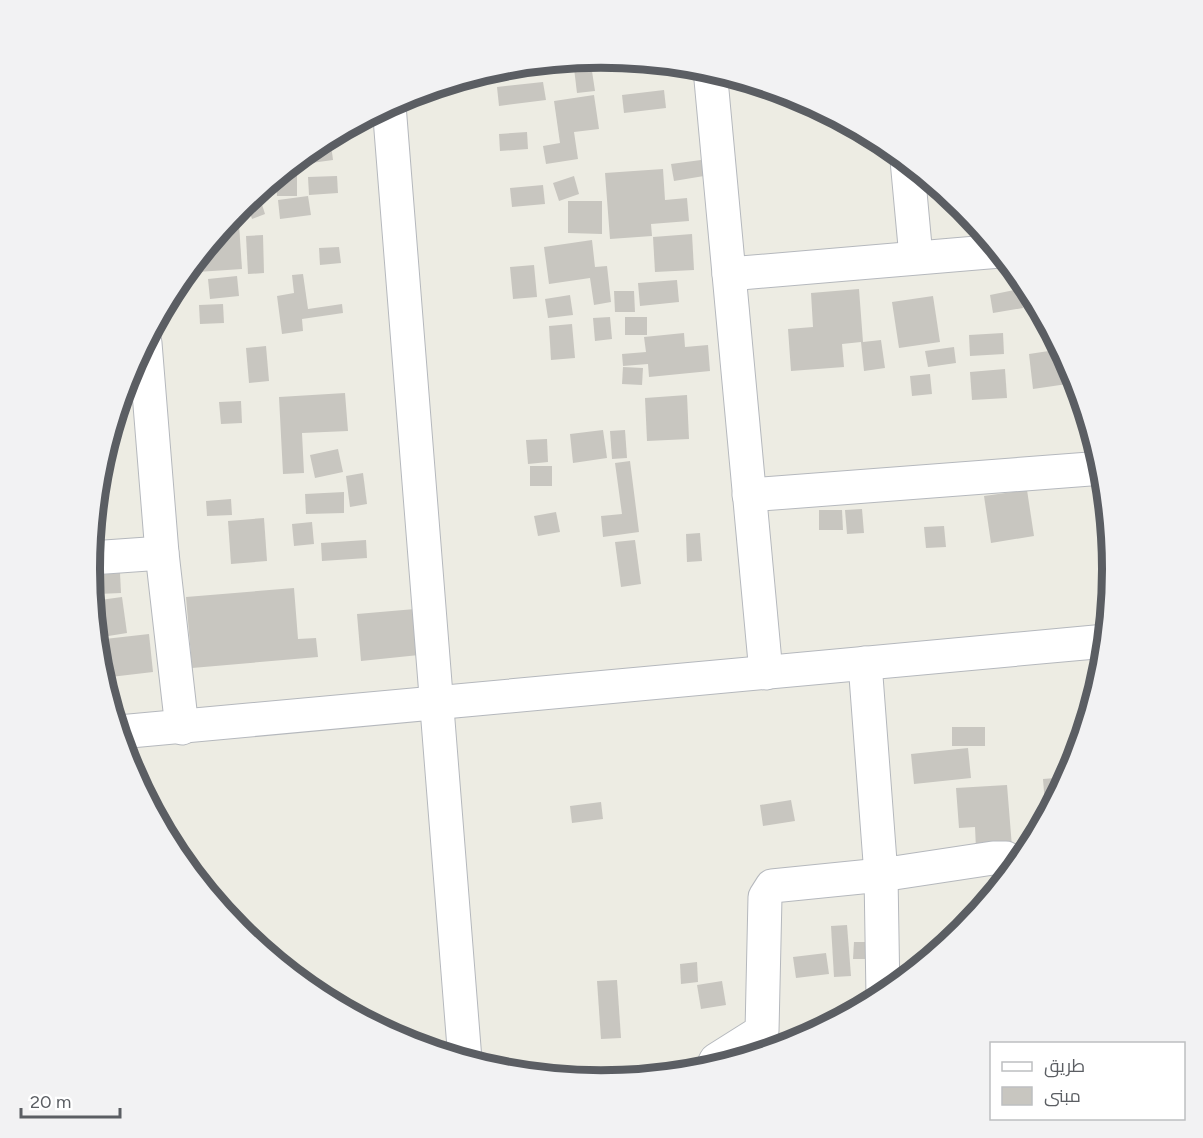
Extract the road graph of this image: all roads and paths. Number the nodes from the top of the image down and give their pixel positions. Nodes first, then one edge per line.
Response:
1 (711, 80) edge
2 (391, 114) edge
3 (908, 172) edge
4 (990, 252) edge
5 (916, 257) junction
6 (729, 274) junction
7 (146, 359) edge
8 (1093, 469) edge
9 (749, 495) junction
10 (162, 553) junction
11 (100, 557) edge
12 (1098, 642) edge
13 (865, 663) junction
14 (766, 673) junction
15 (437, 704) junction
16 (182, 728) junction
17 (129, 735) edge
18 (1009, 861) edge
19 (880, 875) junction
20 (882, 985) edge
21 (464, 1051) edge
22 (725, 1055) edge

1 - 6 street
2 - 15 street
3 - 5 street
4 - 5 street
5 - 6 street
6 - 9 street
7 - 10 street
8 - 9 street
9 - 14 street
10 - 11 street
10 - 16 street
12 - 13 street
13 - 14 street
13 - 19 street
14 - 15 street
15 - 16 street
15 - 21 street
16 - 17 street
18 - 19 street
19 - 20 street
19 - 22 street

